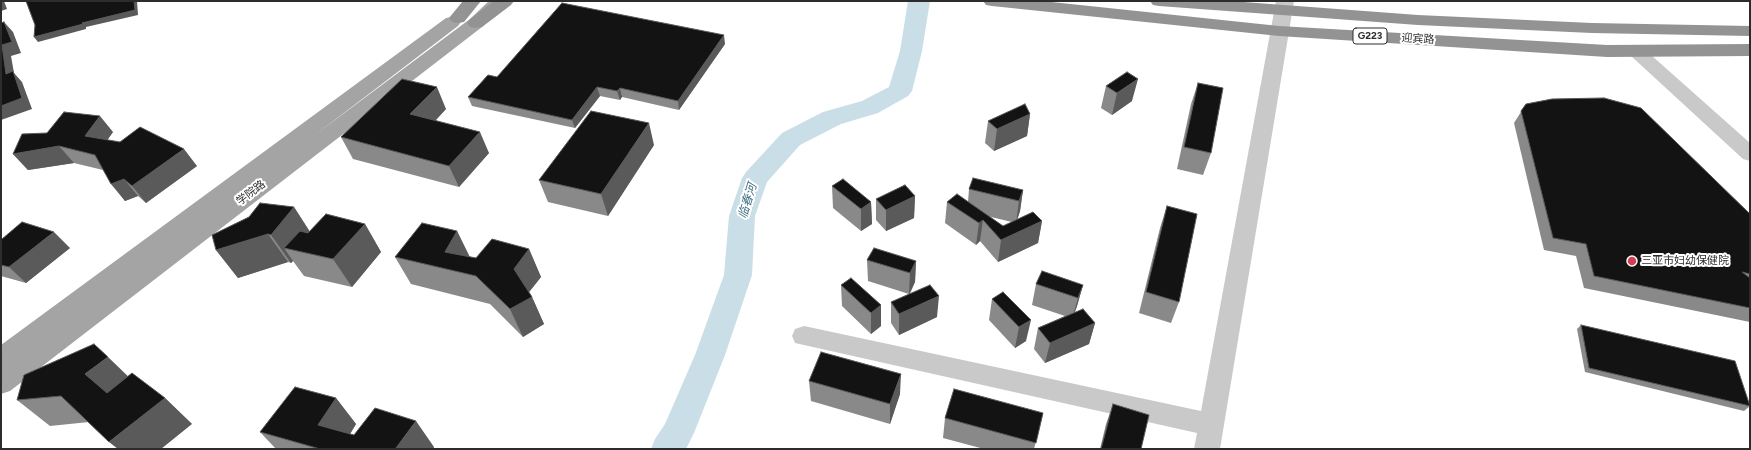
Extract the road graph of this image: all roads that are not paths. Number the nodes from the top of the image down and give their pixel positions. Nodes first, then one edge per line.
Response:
1 (472, 1) edge
2 (477, 1) edge
3 (499, 1) edge
4 (504, 1) edge
5 (992, 1) edge
6 (1159, 1) edge
7 (1283, 14) edge
8 (467, 20) junction
9 (1750, 31) edge
10 (1750, 50) edge
11 (1636, 51) junction
12 (1750, 154) edge
13 (804, 336) dead end
14 (1, 359) edge
15 (1, 383) edge
16 (1211, 425) junction
17 (1207, 449) edge

1 - 8 highway
2 - 8 main road, 学院路
3 - 8 main road, 学院路
4 - 8 highway
5 - 7 highway, 迎宾路 / G223
6 - 7 highway, 迎宾路 / G223
7 - 9 highway, 迎宾路 / G223
7 - 11 highway, 迎宾路 / G223
7 - 16 street
8 - 14 main road, 学院路
8 - 15 main road, 学院路
10 - 11 highway, 迎宾路 / G223
11 - 12 street
13 - 16 street
16 - 17 street

